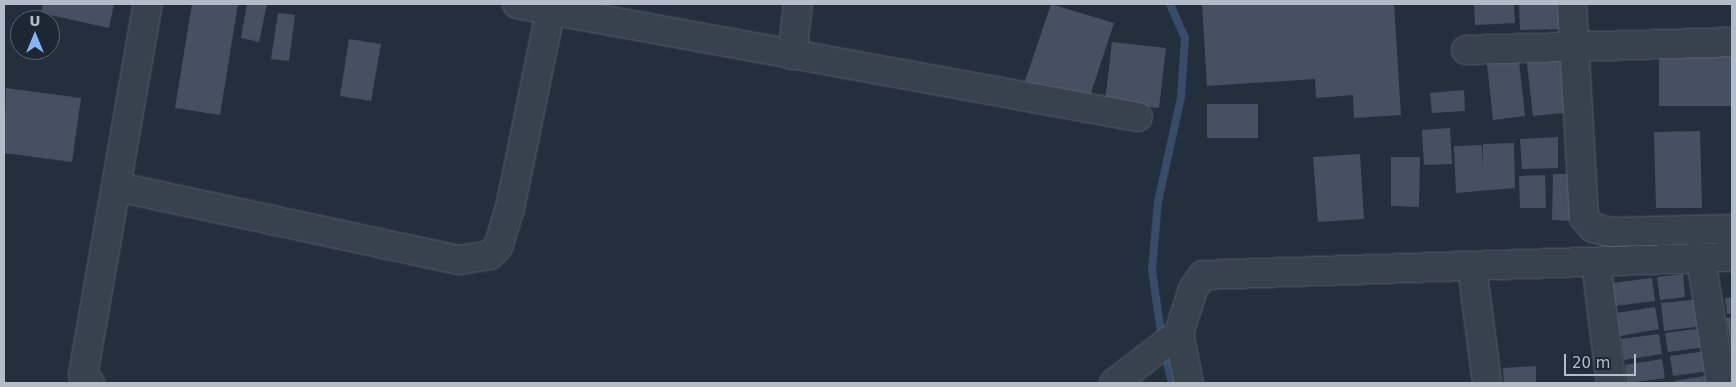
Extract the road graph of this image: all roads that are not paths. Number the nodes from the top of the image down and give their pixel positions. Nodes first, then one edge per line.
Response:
1 (148, 4) edge
2 (517, 4) edge
3 (798, 4) edge
4 (1572, 4) edge
5 (551, 7) edge
6 (629, 14) edge
7 (1732, 42) edge
8 (1574, 47) junction
9 (1466, 50) dead end
10 (792, 55) junction
11 (1138, 117) dead end
12 (118, 187) junction
13 (1732, 230) edge
14 (1732, 257) edge
15 (1701, 260) junction
16 (1596, 263) junction
17 (1472, 267) junction
18 (1167, 344) junction
19 (90, 383) edge
20 (1114, 383) edge
21 (1189, 383) edge
22 (1483, 383) edge
23 (1611, 383) edge
24 (1721, 383) edge

1 - 12 street
2 - 5 street
3 - 10 street
4 - 8 street
5 - 6 street
5 - 12 street
6 - 10 street
7 - 8 street
8 - 9 street
8 - 13 street
10 - 11 street
12 - 19 street
14 - 15 street
15 - 16 street
15 - 24 street
16 - 17 street
16 - 23 street
17 - 18 street
17 - 22 street
18 - 20 street
18 - 21 street

